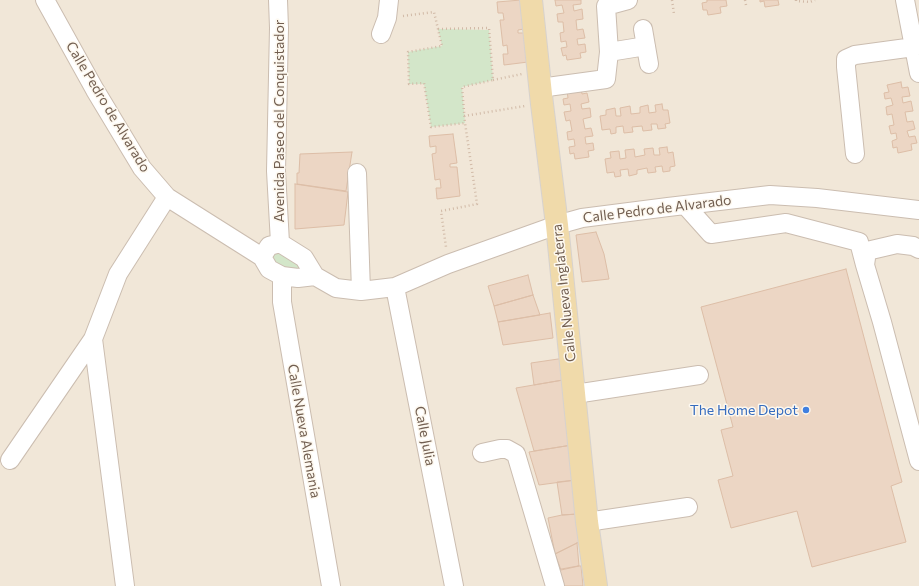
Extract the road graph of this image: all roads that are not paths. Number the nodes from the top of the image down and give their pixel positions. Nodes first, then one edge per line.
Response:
1 (45, 0) edge
2 (278, 0) edge
3 (531, 0) edge
4 (628, 0) edge
5 (905, 0) edge
6 (643, 29) dead end
7 (646, 46) junction
8 (914, 47) junction
9 (610, 52) junction
10 (649, 64) dead end
11 (919, 73) edge
12 (540, 88) junction
13 (855, 154) dead end
14 (357, 173) dead end
15 (167, 197) junction
16 (685, 205) junction
17 (919, 210) edge
18 (557, 225) junction
19 (859, 242) junction
20 (280, 243) junction
21 (881, 248) junction
22 (919, 249) edge
23 (262, 257) junction
24 (865, 265) junction
25 (282, 276) junction
26 (315, 276) junction
27 (395, 287) junction
28 (362, 291) junction
29 (93, 339) junction
30 (699, 375) dead end
31 (575, 394) junction
32 (482, 453) dead end
33 (10, 460) dead end
34 (919, 461) edge
35 (688, 507) dead end
36 (588, 522) junction
37 (126, 586) edge
38 (331, 586) edge
39 (454, 586) edge
40 (554, 586) edge
41 (596, 586) edge

1 - 15 street, Calle Pedro de Alvarado
2 - 20 street, Avenida Paseo del Conquistador
3 - 12 main road, Calle Nueva Inglaterra
4 - 9 street
5 - 8 street
6 - 7 street
7 - 9 street
7 - 10 street
8 - 11 street
8 - 13 street
9 - 12 street
12 - 18 main road, Calle Nueva Inglaterra
14 - 28 street
15 - 23 street, Calle Pedro de Alvarado
15 - 29 street
16 - 17 street, Calle Pedro de Alvarado
16 - 18 street, Calle Pedro de Alvarado
16 - 19 street
18 - 27 street, Calle Pedro de Alvarado
18 - 31 main road, Calle Nueva Inglaterra
19 - 21 street
19 - 24 street
20 - 23 street
20 - 26 street, Calle Pedro de Alvarado
21 - 22 street
21 - 24 street
23 - 25 street, Calle Pedro de Alvarado
24 - 34 street
25 - 26 street
25 - 38 street, Calle Nueva Alemania
26 - 28 street, Calle Pedro de Alvarado
27 - 28 street, Calle Pedro de Alvarado
27 - 39 street, Calle Julia
29 - 33 street
29 - 37 street
30 - 31 street
31 - 36 main road, Calle Nueva Inglaterra
32 - 40 street
35 - 36 street
36 - 41 main road, Calle Nueva Inglaterra

